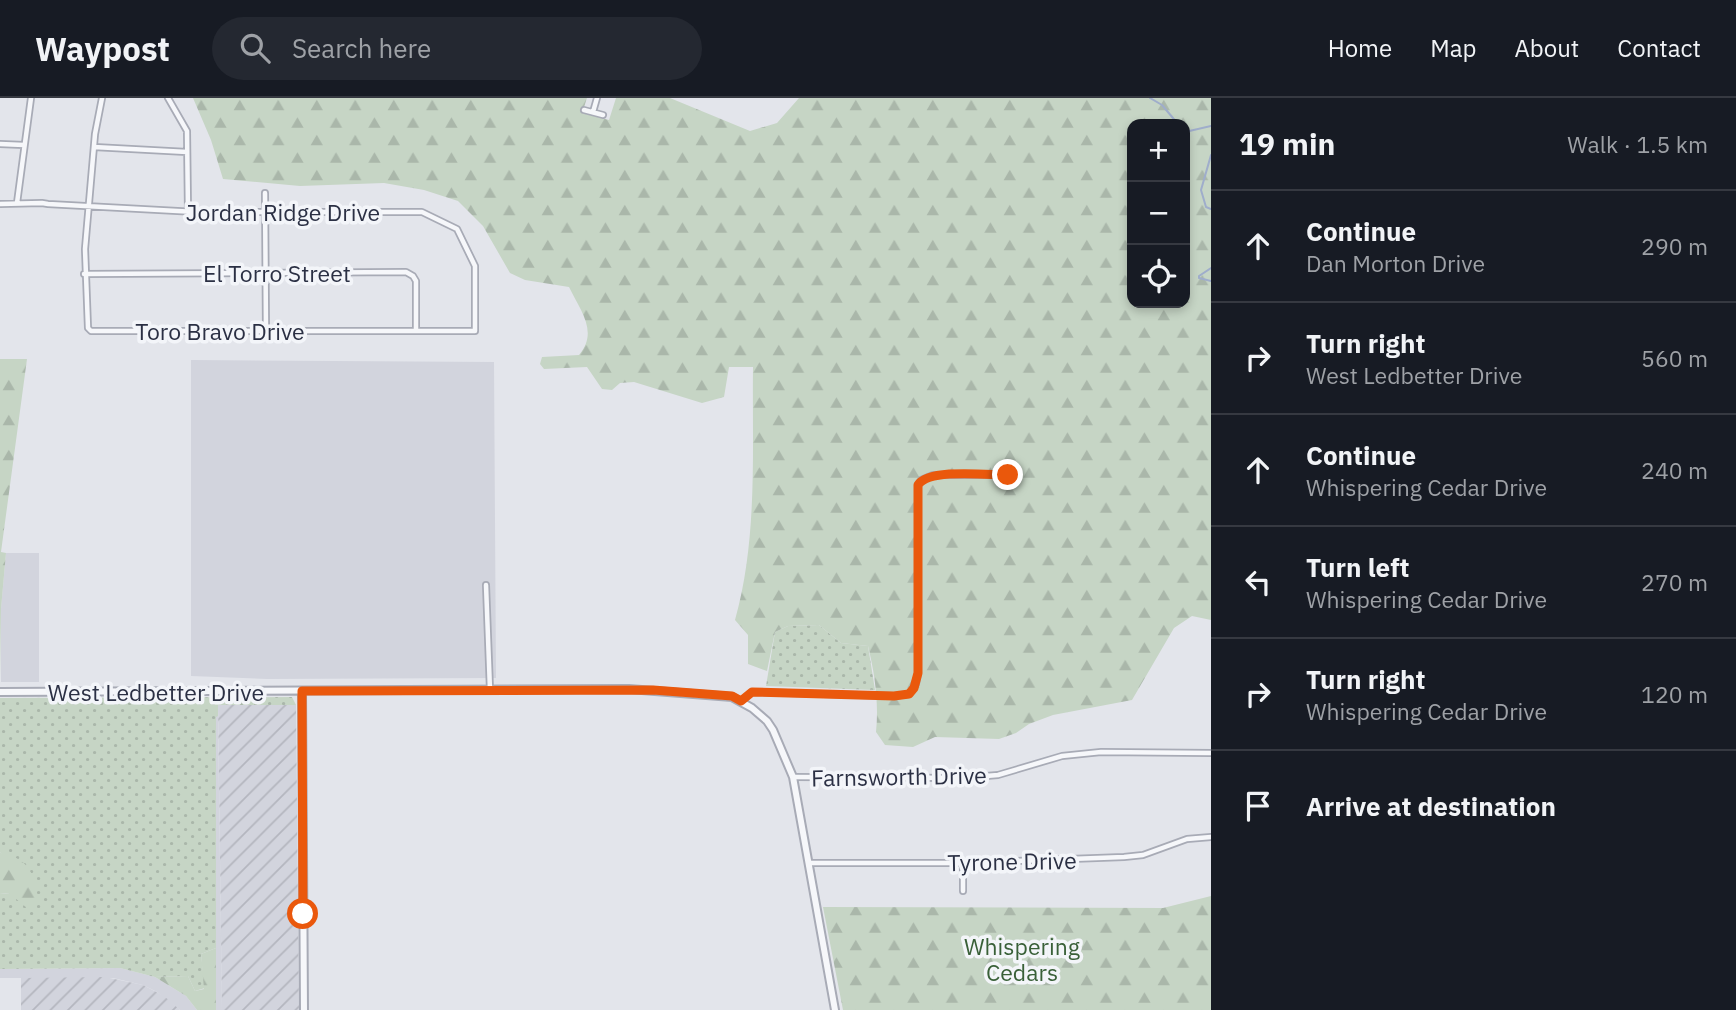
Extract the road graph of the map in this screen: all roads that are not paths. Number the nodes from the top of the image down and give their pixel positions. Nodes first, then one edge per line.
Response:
1 (31, 98) edge
2 (102, 98) edge
3 (168, 98) edge
4 (597, 98) edge
5 (584, 110) dead end
6 (593, 113) junction
7 (603, 115) dead end
8 (0, 144) edge
9 (24, 145) junction
10 (94, 147) junction
11 (187, 152) junction
12 (265, 193) dead end
13 (0, 204) edge
14 (17, 204) junction
15 (90, 206) junction
16 (188, 212) junction
17 (265, 213) junction
18 (265, 273) junction
19 (84, 274) junction
20 (266, 331) junction
21 (416, 331) junction
22 (475, 331) joint
23 (1008, 475) dead end
24 (486, 585) dead end
25 (490, 690) junction
26 (302, 691) junction
27 (0, 692) edge
28 (741, 701) junction
29 (1211, 753) edge
30 (793, 777) junction
31 (1211, 837) edge
32 (810, 863) junction
33 (962, 863) junction
34 (963, 891) dead end
35 (303, 1010) edge
36 (835, 1010) edge

1 - 9 street
2 - 10 street, Toro Bravo Drive
3 - 11 street
4 - 6 street
5 - 6 street
6 - 7 street
8 - 9 street
9 - 14 street
10 - 11 street
10 - 15 street, Toro Bravo Drive
11 - 16 street
12 - 17 street
13 - 14 street, Jordan Ridge Drive
14 - 15 street, Jordan Ridge Drive
15 - 16 street, Jordan Ridge Drive
15 - 19 street, Toro Bravo Drive
16 - 17 street, Jordan Ridge Drive
17 - 18 street
17 - 22 street, Jordan Ridge Drive
18 - 19 street, El Torro Street
18 - 20 street
18 - 21 street, El Torro Street
19 - 20 street, Toro Bravo Drive
20 - 21 street, Toro Bravo Drive
21 - 22 street, Toro Bravo Drive
23 - 28 street
24 - 25 street
25 - 26 street, West Ledbetter Drive
25 - 28 street, West Ledbetter Drive
26 - 27 street, West Ledbetter Drive
26 - 35 street
28 - 30 street
29 - 30 street, Farnsworth Drive
30 - 32 street
31 - 33 street, Tyrone Drive
32 - 33 street, Tyrone Drive
32 - 36 street
33 - 34 street

